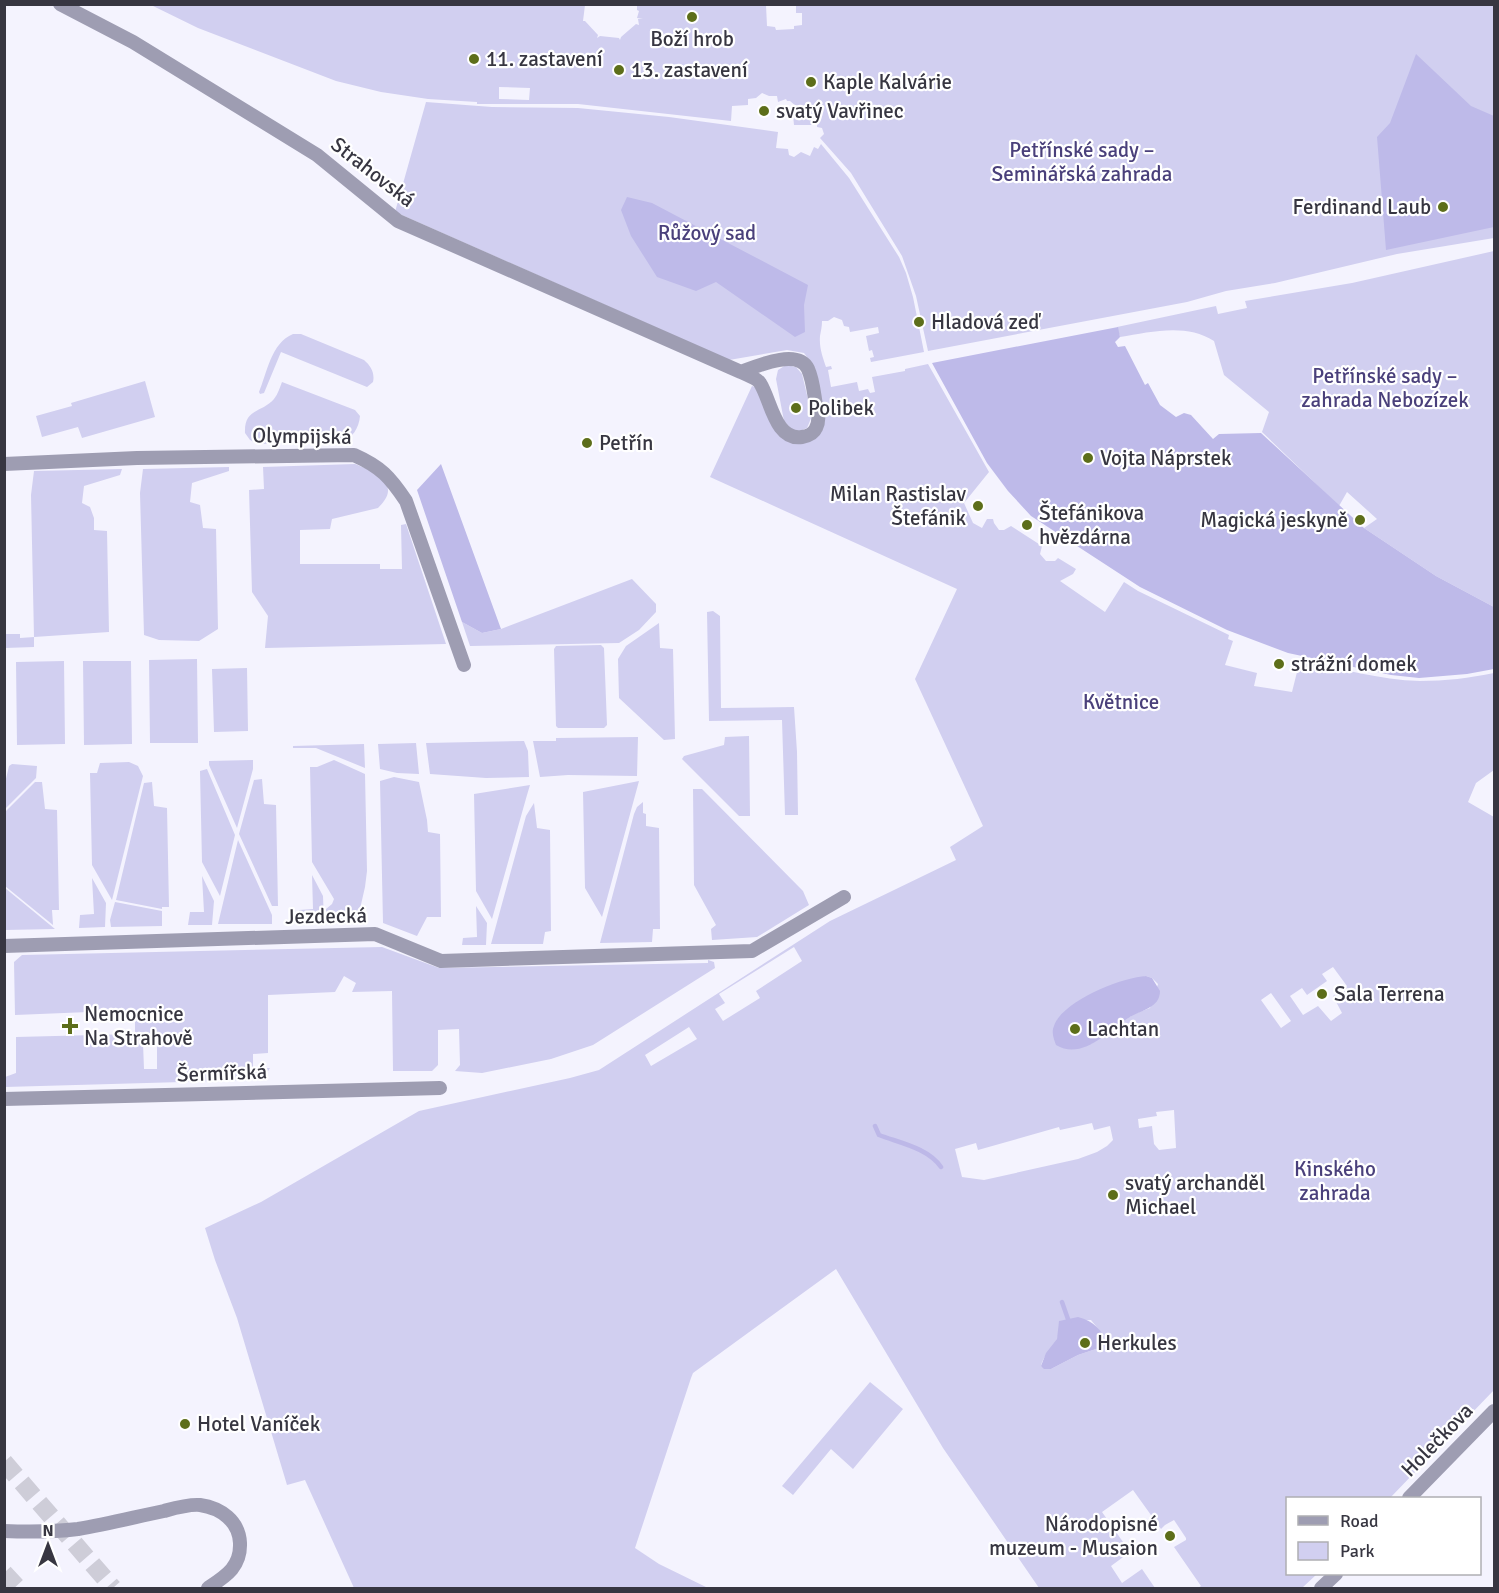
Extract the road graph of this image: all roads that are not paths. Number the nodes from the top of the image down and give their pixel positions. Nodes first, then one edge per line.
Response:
1 (60, 4) edge
2 (741, 372) junction
3 (4, 464) edge
4 (464, 665) dead end
5 (844, 897) dead end
6 (4, 946) edge
7 (440, 1088) dead end
8 (4, 1099) edge
9 (1494, 1411) edge
10 (1410, 1497) edge
11 (4, 1531) edge
12 (1335, 1575) edge
13 (208, 1588) edge
14 (1321, 1588) edge

1 - 2 street, Strahovská
2 - 2 street, Strahovská
3 - 4 street, Olympijská
5 - 6 street, Jezdecká
7 - 8 street, Šermířská
9 - 10 street, Holečkova
11 - 13 street
12 - 14 street

